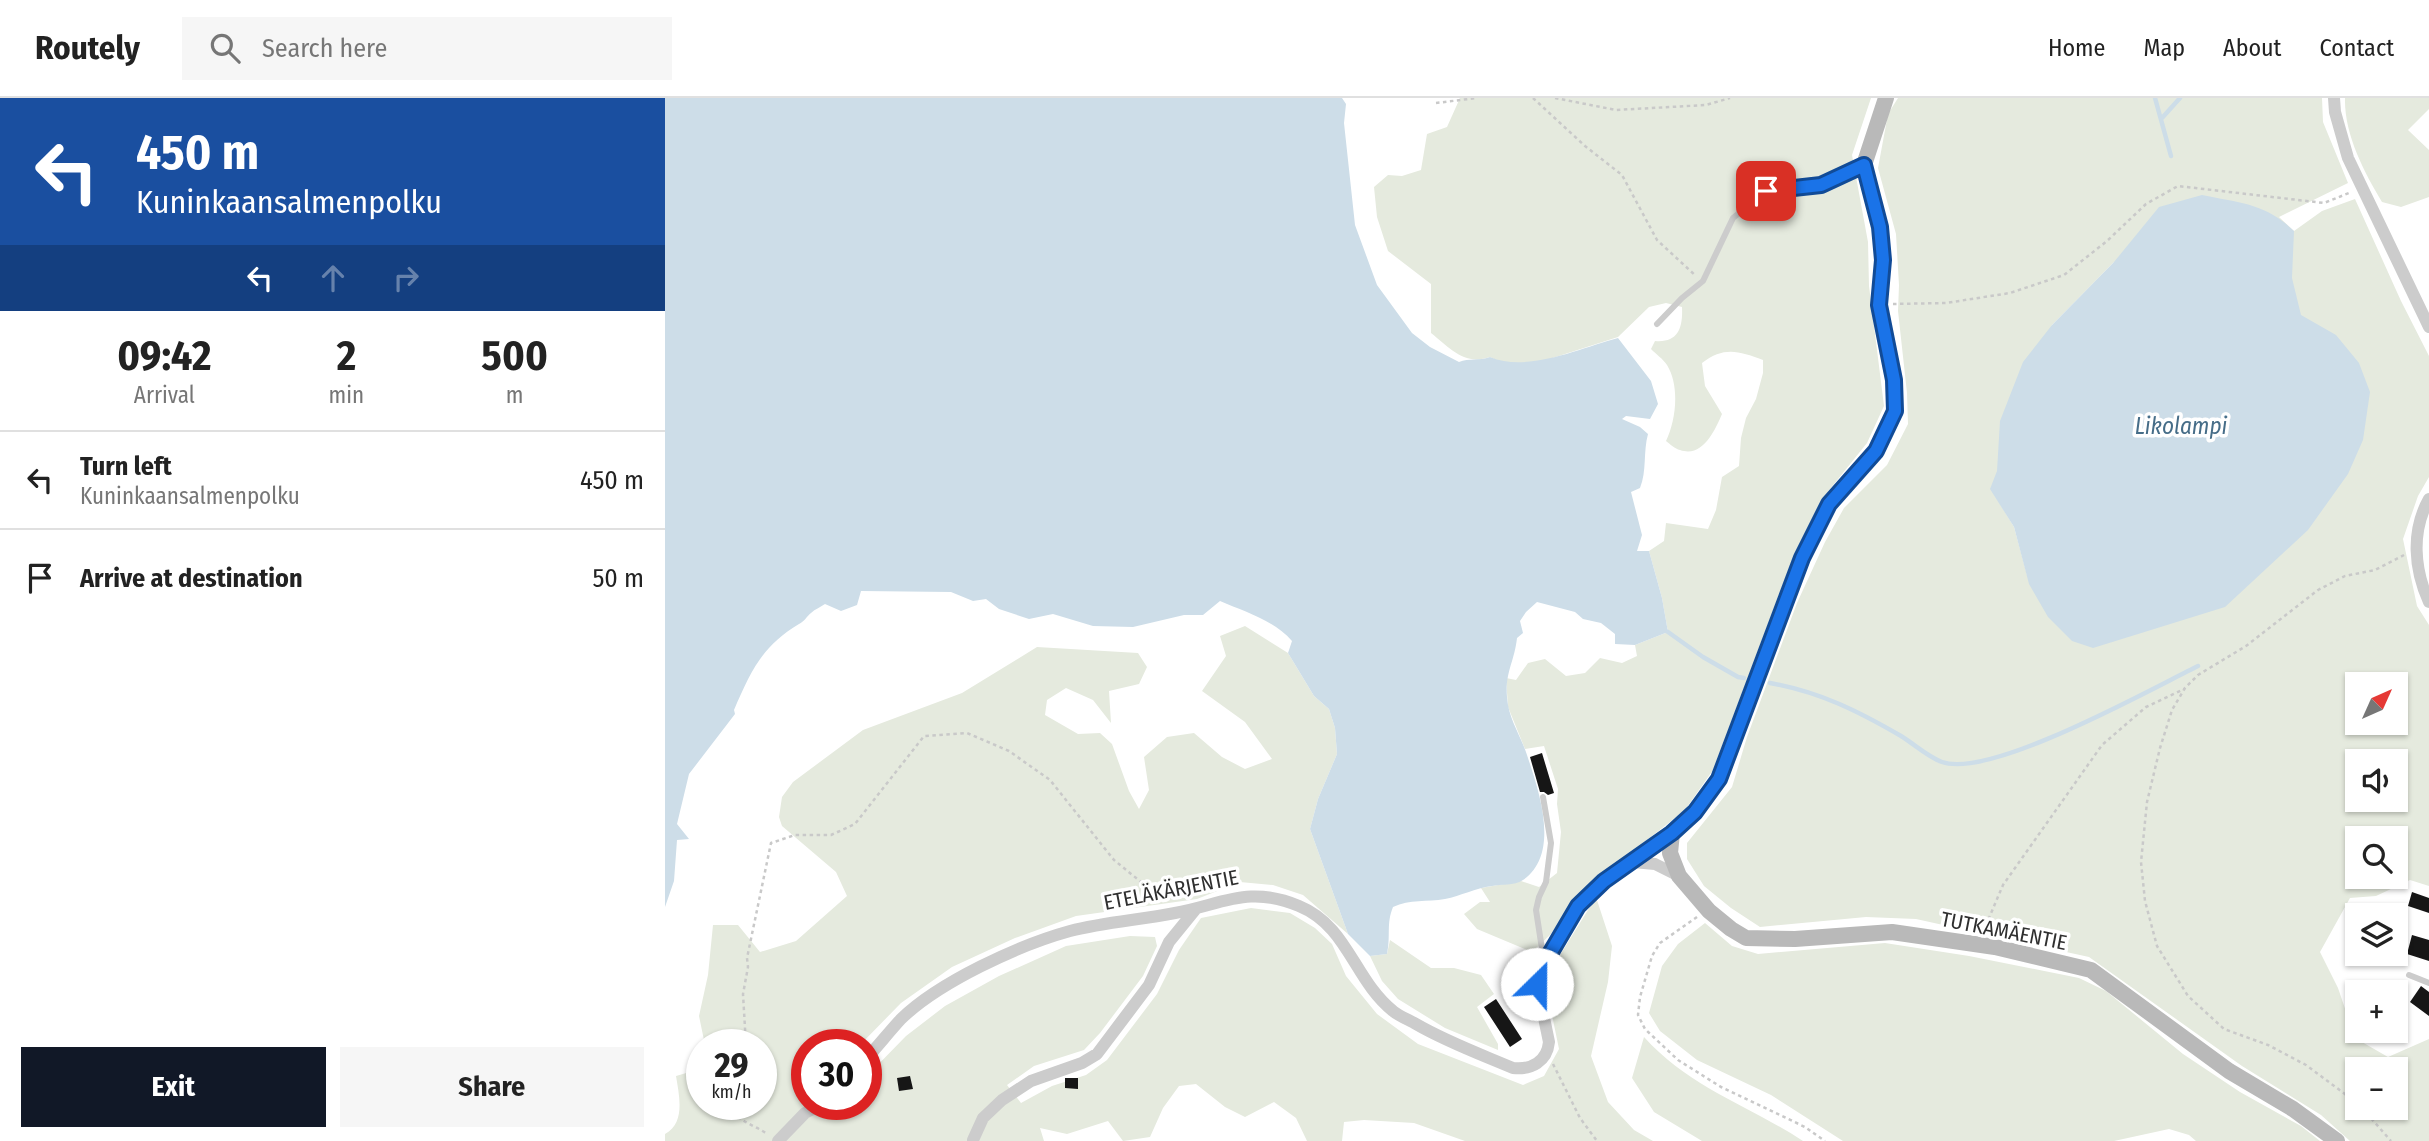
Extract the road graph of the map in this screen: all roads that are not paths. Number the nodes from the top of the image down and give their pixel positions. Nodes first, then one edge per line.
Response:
1 (1886, 98) edge
2 (2334, 98) edge
3 (1864, 165) junction
4 (1657, 324) dead end
5 (2429, 327) edge
6 (2429, 499) edge
7 (2429, 602) edge
8 (1543, 797) dead end
9 (1672, 833) junction
10 (1633, 862) junction
11 (1679, 876) junction
12 (1195, 909) junction
13 (1544, 964) junction
14 (2409, 975) dead end
15 (2429, 983) edge
16 (882, 1041) edge
17 (798, 1120) edge
18 (973, 1140) edge
19 (776, 1141) edge
20 (2337, 1141) edge

1 - 3 street
2 - 5 street
3 - 4 lane
3 - 9 street
6 - 7 street
8 - 13 lane
9 - 10 street
9 - 11 street, TUTKAMÄENTIE
10 - 11 street
10 - 13 street
11 - 20 street, TUTKAMÄENTIE
12 - 13 street, ETELÄKÄRJENTIE
12 - 16 street, ETELÄKÄRJENTIE
12 - 18 street
14 - 15 lane
17 - 19 street

